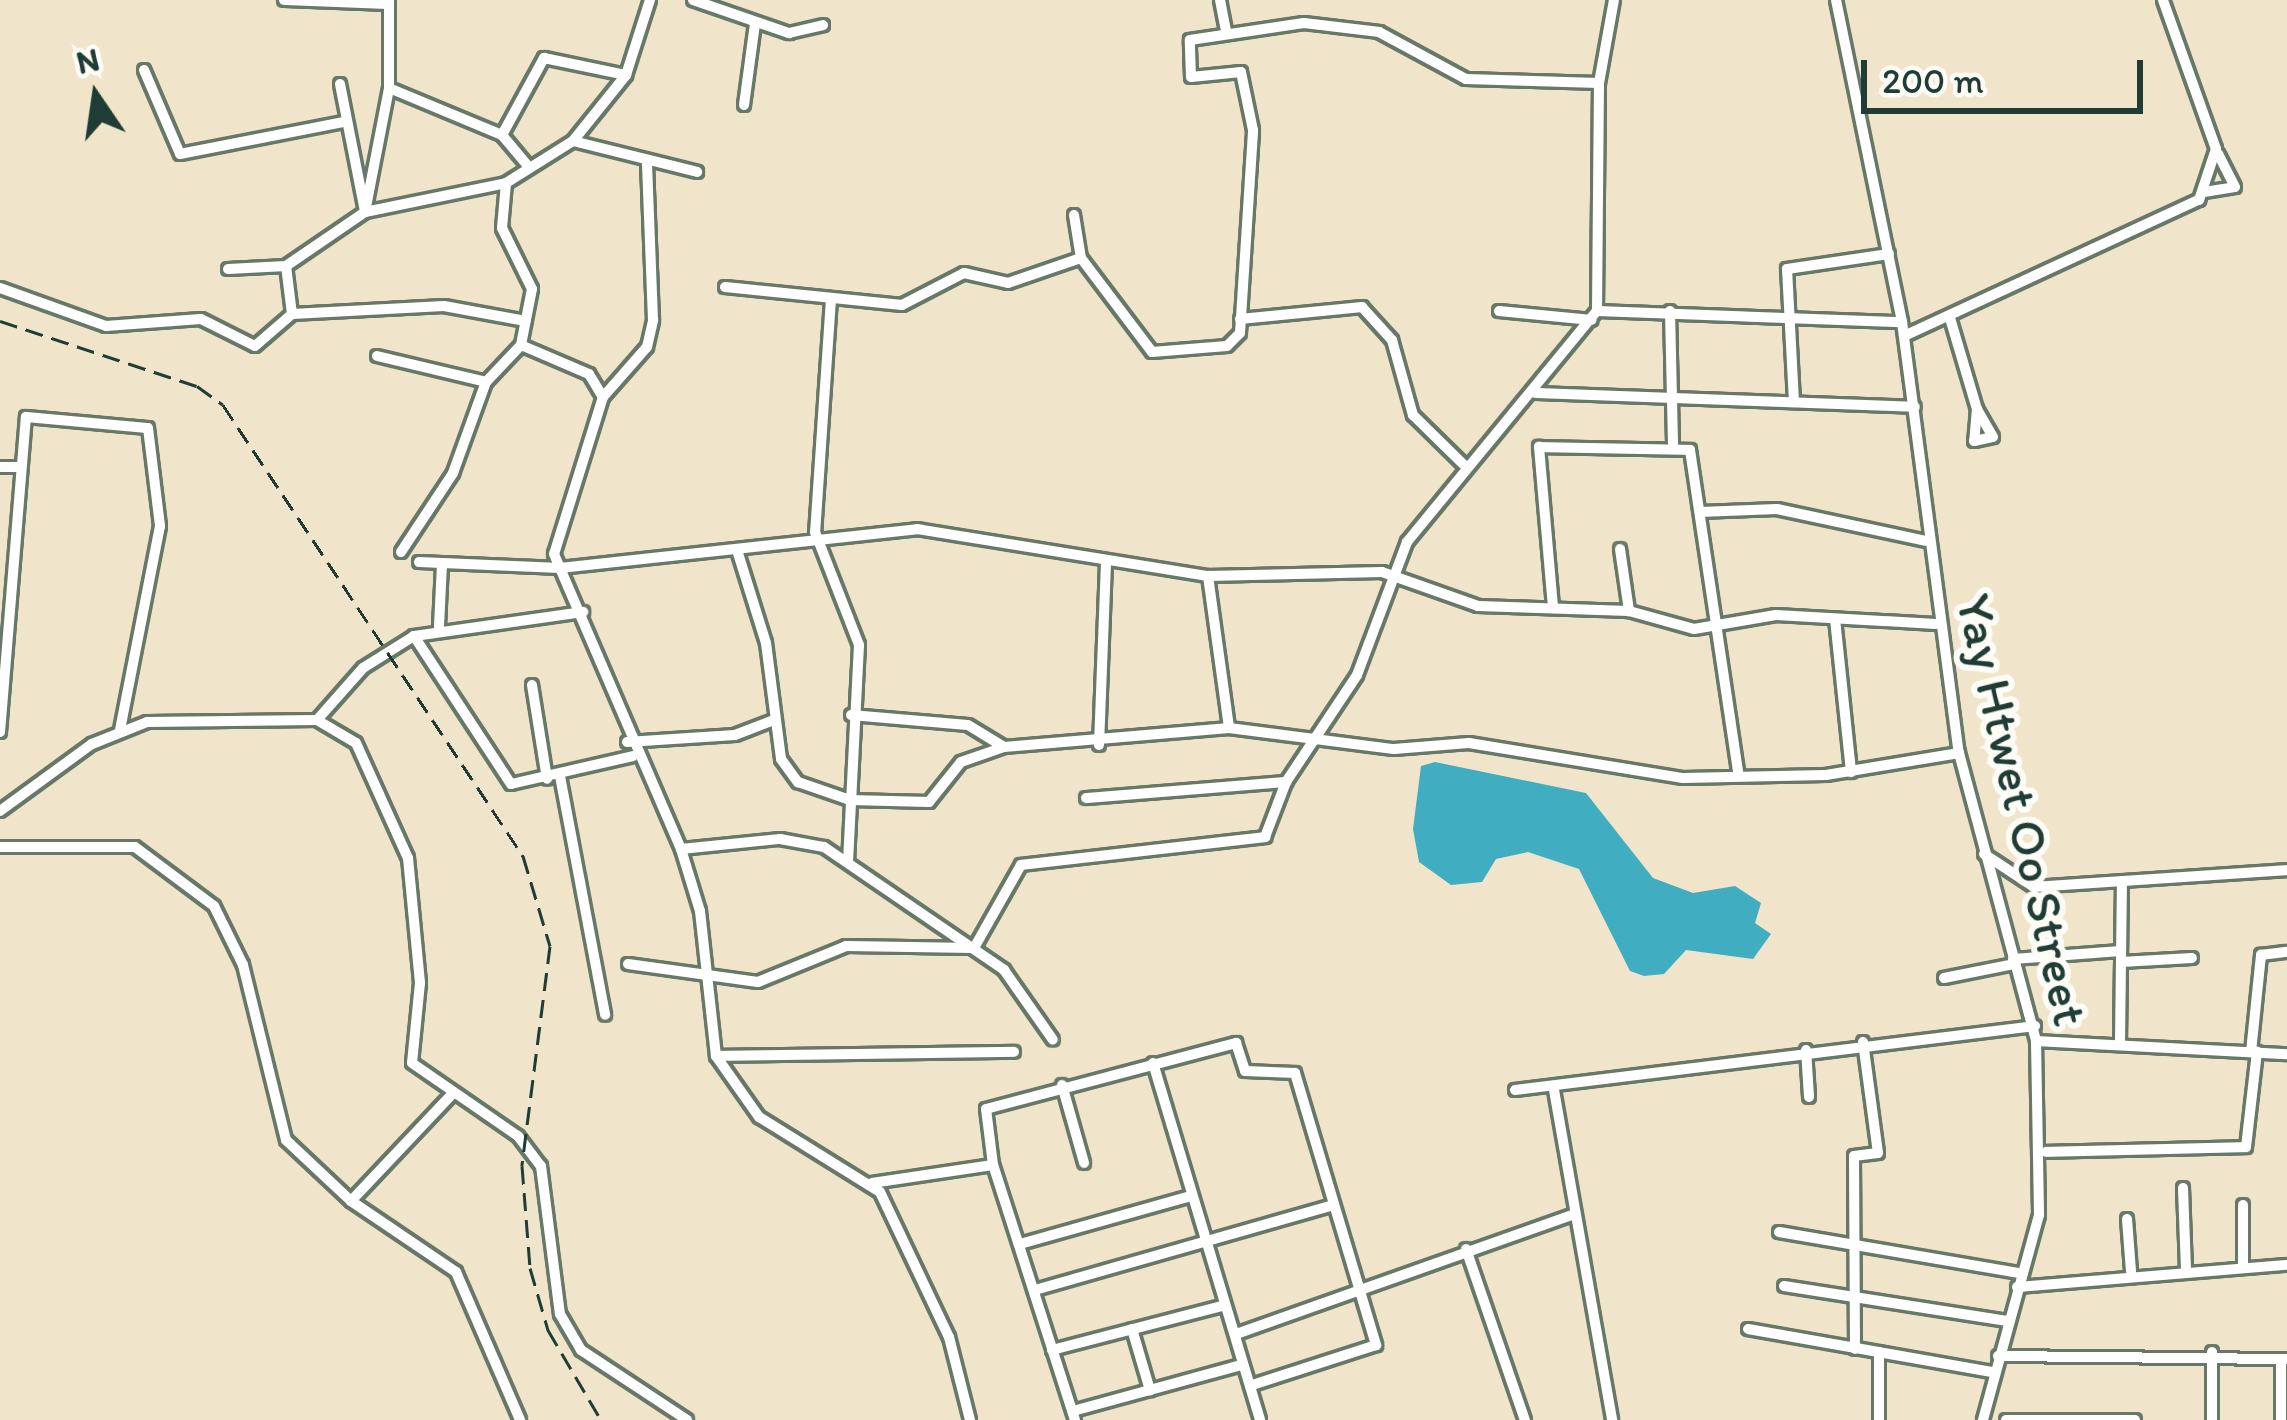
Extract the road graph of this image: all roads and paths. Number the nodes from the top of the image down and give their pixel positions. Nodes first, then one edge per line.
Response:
1 (284, 0) edge
2 (650, 0) edge
3 (693, 0) edge
4 (1220, 0) edge
5 (1614, 0) edge
6 (1836, 0) edge
7 (2163, 0) edge
8 (389, 2) edge
9 (755, 24) junction
10 (823, 25) dead end
11 (1226, 32) junction
12 (144, 70) dead end
13 (626, 75) junction
14 (1598, 83) junction
15 (340, 84) dead end
16 (389, 88) junction
17 (744, 105) dead end
18 (343, 122) junction
19 (502, 136) junction
20 (573, 141) junction
21 (2215, 148) junction
22 (647, 163) junction
23 (526, 164) junction
24 (697, 172) dead end
25 (506, 183) junction
26 (2204, 192) junction
27 (365, 212) junction
28 (1074, 215) dead end
29 (1889, 254) junction
30 (1081, 258) junction
31 (286, 266) junction
32 (228, 268) dead end
33 (0, 287) edge
34 (724, 287) dead end
35 (831, 299) junction
36 (1499, 311) dead end
37 (1670, 311) junction
38 (292, 314) junction
39 (1594, 315) junction
40 (1788, 316) junction
41 (1950, 318) junction
42 (1240, 319) junction
43 (526, 321) junction
44 (1902, 322) junction
45 (1904, 336) junction
46 (521, 344) junction
47 (377, 356) dead end
48 (486, 382) junction
49 (1535, 393) junction
50 (603, 397) junction
51 (1672, 399) junction
52 (1794, 402) junction
53 (1915, 407) junction
54 (1977, 409) dead end
55 (1673, 448) junction
56 (1463, 464) junction
57 (0, 467) edge
58 (21, 467) junction
59 (1700, 512) junction
60 (815, 532) junction
61 (1927, 541) junction
62 (1620, 548) dead end
63 (737, 550) junction
64 (400, 552) dead end
65 (418, 562) dead end
66 (442, 565) junction
67 (1106, 565) junction
68 (560, 568) junction
69 (1208, 576) junction
70 (1392, 579) junction
71 (1553, 607) junction
72 (1629, 611) junction
73 (583, 612) junction
74 (1835, 619) junction
75 (1718, 620) junction
76 (1936, 624) junction
77 (439, 626) junction
78 (414, 635) junction
79 (532, 686) dead end
80 (851, 715) junction
81 (317, 719) junction
82 (774, 720) junction
83 (1229, 728) junction
84 (120, 730) junction
85 (0, 731) edge
86 (1316, 736) junction
87 (627, 742) junction
88 (1099, 745) junction
89 (1004, 746) junction
90 (1959, 753) junction
91 (633, 756) junction
92 (1851, 772) junction
93 (1739, 776) junction
94 (554, 778) junction
95 (1286, 782) junction
96 (1086, 798) dead end
97 (850, 800) junction
98 (0, 811) edge
99 (0, 847) edge
100 (681, 849) junction
101 (1984, 854) junction
102 (848, 861) junction
103 (2287, 870) edge
104 (2122, 881) junction
105 (974, 948) junction
106 (2287, 952) edge
107 (2121, 956) junction
108 (2192, 958) dead end
109 (2014, 962) junction
110 (628, 964) dead end
111 (708, 971) junction
112 (1944, 978) dead end
113 (605, 1015) dead end
114 (2035, 1026) junction
115 (1053, 1040) dead end
116 (2036, 1041) junction
117 (1863, 1042) junction
118 (2120, 1042) junction
119 (1806, 1050) junction
120 (1014, 1052) dead end
121 (2254, 1052) junction
122 (2287, 1054) edge
123 (716, 1056) junction
124 (1153, 1063) junction
125 (1063, 1085) junction
126 (1515, 1090) dead end
127 (1554, 1090) junction
128 (452, 1093) junction
129 (1809, 1097) dead end
130 (2046, 1152) junction
131 (1084, 1163) dead end
132 (993, 1165) junction
133 (872, 1183) junction
134 (2183, 1188) dead end
135 (1191, 1196) junction
136 (351, 1202) junction
137 (1333, 1205) junction
138 (2242, 1205) dead end
139 (1575, 1214) junction
140 (2127, 1219) dead end
141 (1779, 1232) dead end
142 (1205, 1243) junction
143 (1020, 1244) junction
144 (1856, 1245) junction
145 (1466, 1250) junction
146 (2287, 1265) edge
147 (2243, 1266) junction
148 (2186, 1270) junction
149 (2131, 1271) junction
150 (2020, 1273) junction
151 (1784, 1286) dead end
152 (2017, 1287) junction
153 (1361, 1289) junction
154 (1035, 1290) junction
155 (1856, 1297) junction
156 (1222, 1306) junction
157 (2007, 1321) junction
158 (1132, 1329) junction
159 (1748, 1329) dead end
160 (1237, 1334) junction
161 (1855, 1348) junction
162 (1052, 1351) junction
163 (1879, 1352) junction
164 (2212, 1352) junction
165 (1998, 1356) junction
166 (2284, 1359) edge
167 (1240, 1365) junction
168 (1993, 1372) junction
169 (1252, 1385) junction
170 (1150, 1390) junction
171 (1074, 1415) edge
172 (2283, 1417) edge
173 (520, 1420) edge
174 (687, 1420) edge
175 (970, 1420) edge
176 (1260, 1420) edge
177 (1525, 1420) edge
178 (1611, 1420) edge
179 (1879, 1420) edge
180 (1983, 1420) edge
181 (2006, 1420) edge
182 (2135, 1420) edge
183 (2212, 1420) edge

1 - 8 street
2 - 13 street
3 - 9 street
4 - 11 street
5 - 14 street
6 - 29 street, Yay Htwet Oo Street
7 - 21 street
8 - 16 street
9 - 10 street
9 - 17 street
11 - 14 street
11 - 42 street
12 - 18 street
13 - 19 street
13 - 20 street
14 - 39 street
15 - 18 street
16 - 19 street
16 - 27 street
18 - 27 street
19 - 23 street
20 - 22 street
20 - 23 street
21 - 26 street
21 - 26 street
22 - 24 street
22 - 50 street
23 - 25 street
25 - 27 street
25 - 43 street
26 - 41 street
27 - 31 street
28 - 30 street
29 - 40 street
29 - 44 street, Yay Htwet Oo Street
30 - 35 street
30 - 42 street
31 - 32 street
31 - 38 street
33 - 38 street
34 - 35 street
35 - 60 street
36 - 39 street
37 - 39 street
37 - 40 street
37 - 51 street
38 - 43 street
39 - 49 street
40 - 44 street
40 - 52 street
41 - 45 street
41 - 54 street
42 - 56 street
43 - 46 street
44 - 45 street, Yay Htwet Oo Street
45 - 53 street, Yay Htwet Oo Street
46 - 48 street
46 - 50 street
47 - 48 street
48 - 64 street
49 - 51 street
49 - 56 street
50 - 68 street
51 - 52 street
51 - 55 street
52 - 53 street
53 - 61 street, Yay Htwet Oo Street
55 - 59 street
55 - 71 street
56 - 70 street
57 - 58 street
58 - 84 street
58 - 85 street
59 - 61 street
59 - 75 street
60 - 63 street
60 - 67 street
60 - 80 street
61 - 76 street, Yay Htwet Oo Street
62 - 72 street
63 - 68 street
63 - 82 street
65 - 66 street
66 - 68 street
66 - 77 street
67 - 69 street
67 - 88 street
68 - 73 street
69 - 70 street
69 - 83 street
70 - 71 street
70 - 86 street
71 - 72 street
72 - 75 street
73 - 77 street
73 - 87 street
74 - 75 street
74 - 76 street
74 - 92 street
75 - 93 street
76 - 90 street, Yay Htwet Oo Street
77 - 78 street
78 - 81 street
78 - 94 street
79 - 94 street
80 - 89 street
80 - 97 street
81 - 84 street
81 - 128 street
82 - 87 street
82 - 97 street
83 - 86 street
83 - 88 street
84 - 98 street
86 - 93 street
86 - 95 street
87 - 91 street
88 - 89 street
89 - 97 street
90 - 92 street
90 - 101 street, Yay Htwet Oo Street
91 - 94 street
91 - 100 street
92 - 93 street
94 - 113 street
95 - 96 street
95 - 105 street
97 - 102 street
99 - 136 street
100 - 102 street
100 - 111 street
101 - 104 street
101 - 109 street, Yay Htwet Oo Street
102 - 105 street
103 - 104 street
104 - 107 street
105 - 111 street
105 - 115 street
106 - 121 street
107 - 108 street
107 - 109 street
107 - 118 street
109 - 112 street
109 - 114 street, Yay Htwet Oo Street
110 - 111 street
111 - 123 street
114 - 116 street, Yay Htwet Oo Street
114 - 117 street
116 - 118 street
116 - 130 street, Yay Htwet Oo Street
117 - 119 street
117 - 144 street
118 - 121 street
119 - 127 street
119 - 129 street
120 - 123 street
121 - 122 street
121 - 130 street
123 - 133 street
124 - 125 street
124 - 135 street
124 - 137 street
125 - 131 street
125 - 132 street
126 - 127 street
127 - 139 street
128 - 136 street
128 - 174 street
130 - 150 street, Yay Htwet Oo Street
132 - 133 street
132 - 143 street
133 - 175 street
134 - 148 street
135 - 142 street
135 - 143 street
136 - 173 street
137 - 142 street
137 - 153 street
138 - 147 street
139 - 145 street
139 - 178 street
140 - 149 street
141 - 144 street
142 - 154 street
142 - 156 street
143 - 154 street
144 - 150 street
144 - 155 street
145 - 153 street
145 - 177 street
146 - 147 street
147 - 148 street
148 - 149 street
149 - 152 street
150 - 152 street, Yay Htwet Oo Street
151 - 155 street
152 - 157 street, Yay Htwet Oo Street
153 - 160 street
153 - 169 street
154 - 162 street
155 - 157 street
155 - 161 street
156 - 158 street
156 - 160 street
157 - 165 street, Yay Htwet Oo Street
158 - 162 street
158 - 170 street
159 - 161 street
160 - 167 street
161 - 163 street
162 - 171 street
163 - 168 street
163 - 179 street
164 - 165 street
164 - 166 street
164 - 183 street
165 - 168 street, Yay Htwet Oo Street
166 - 172 street
167 - 169 street
167 - 170 street
168 - 180 street, Yay Htwet Oo Street
169 - 176 street
170 - 171 street
181 - 182 street

